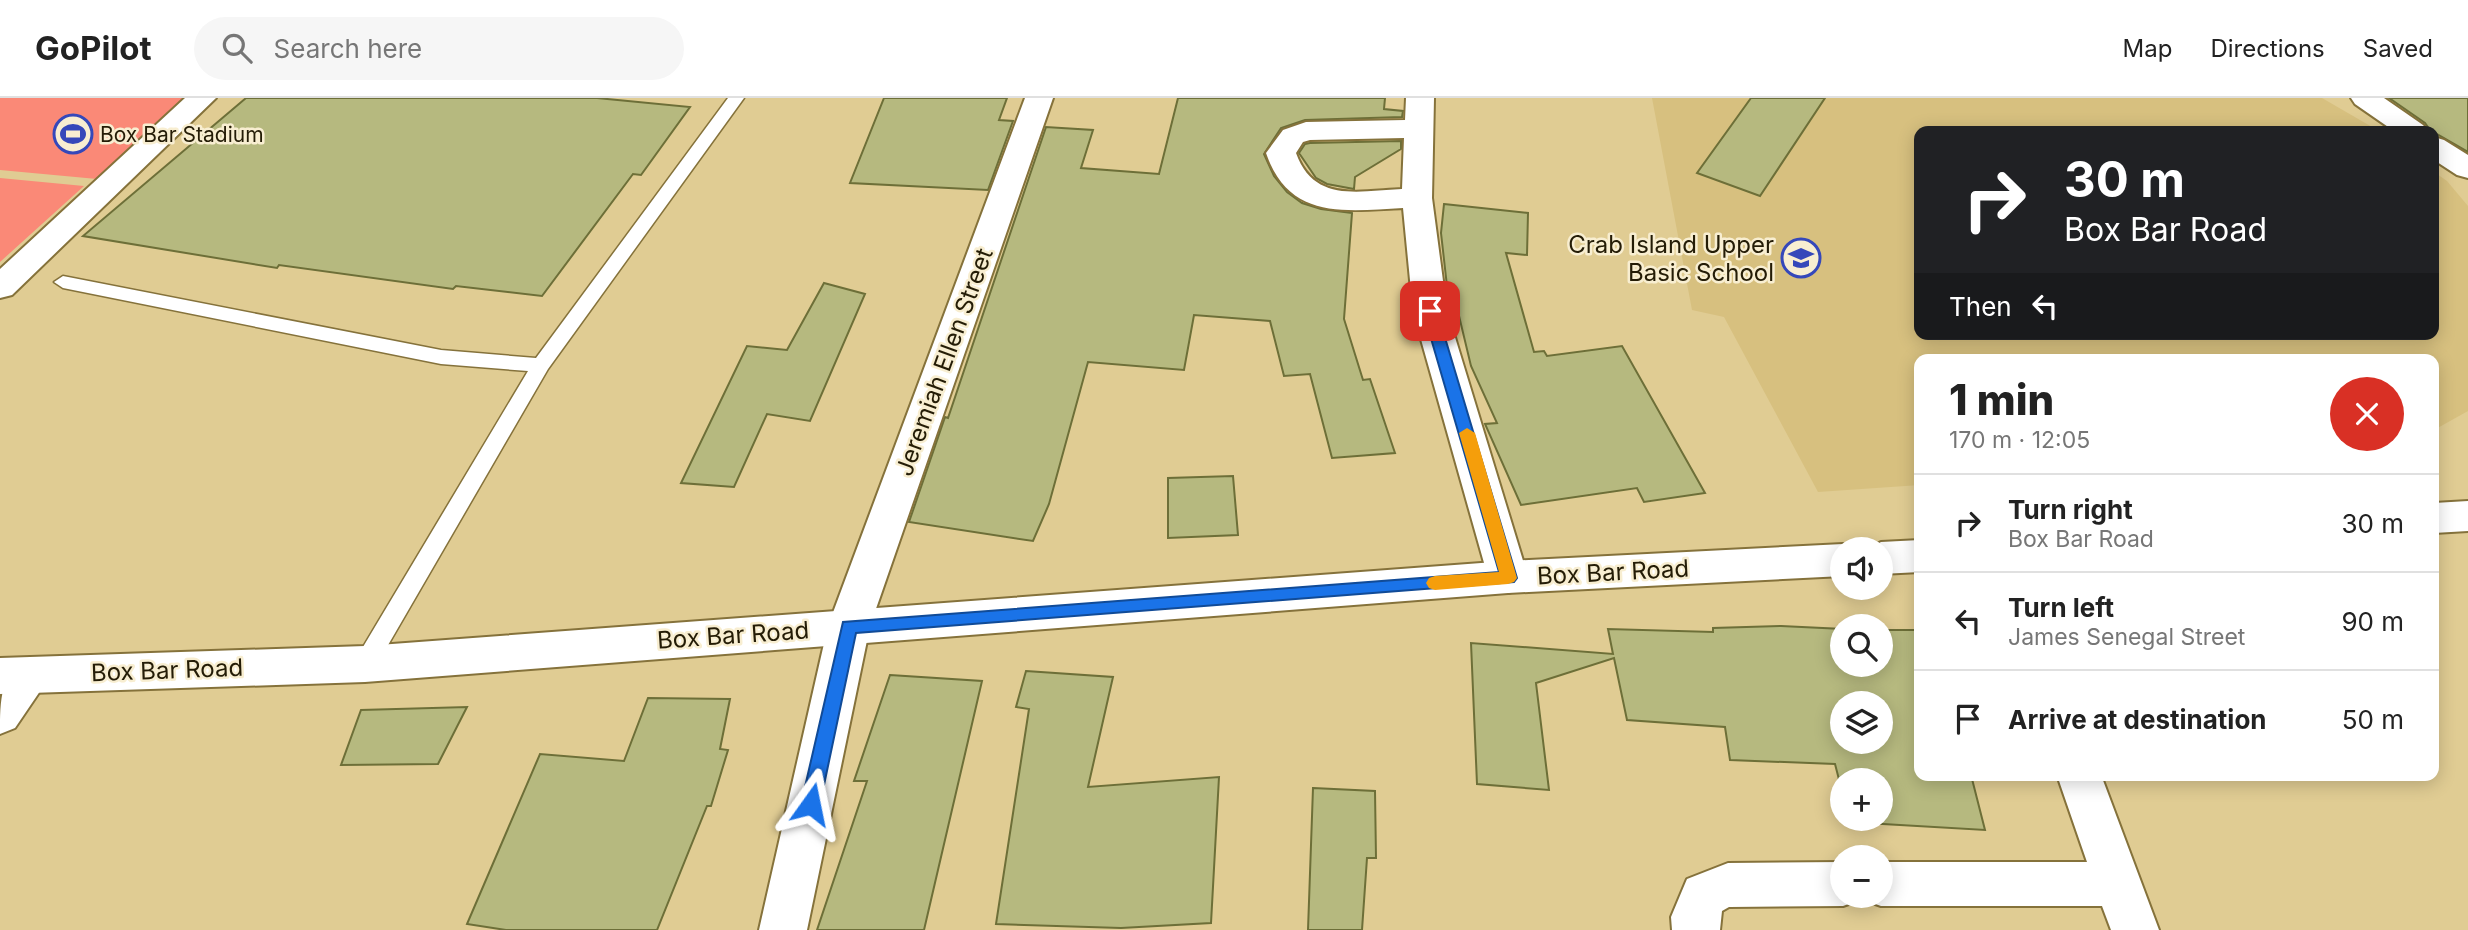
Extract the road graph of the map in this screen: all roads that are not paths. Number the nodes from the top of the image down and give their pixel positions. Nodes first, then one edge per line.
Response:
1 (202, 98) edge
2 (736, 98) edge
3 (1039, 98) edge
4 (2365, 98) edge
5 (1420, 113) edge
6 (2406, 126) edge
7 (2439, 149) edge
8 (2468, 169) edge
9 (1417, 198) junction
10 (63, 282) dead end
11 (0, 287) edge
12 (541, 365) junction
13 (2468, 516) edge
14 (2439, 518) edge
15 (1914, 556) edge
16 (1893, 557) edge
17 (1830, 561) edge
18 (1508, 578) junction
19 (849, 626) junction
20 (365, 664) junction
21 (15, 676) edge
22 (0, 715) edge
23 (2081, 781) edge
24 (1830, 884) edge
25 (1893, 884) edge
26 (2118, 884) junction
27 (783, 930) edge
28 (1696, 930) edge
29 (2135, 930) edge

1 - 11 street
2 - 12 lane
3 - 19 street, Jeremiah Ellen Street
4 - 6 street
5 - 9 street
5 - 9 street
7 - 8 street
9 - 18 street
10 - 12 lane
12 - 20 lane
13 - 14 street
15 - 16 street
17 - 18 street, Box Bar Road
18 - 19 street, Box Bar Road
19 - 20 street, Box Bar Road
19 - 27 street, Jeremiah Ellen Street
20 - 21 street, Box Bar Road
21 - 22 street
23 - 26 street
24 - 28 street
25 - 26 street
26 - 29 street

